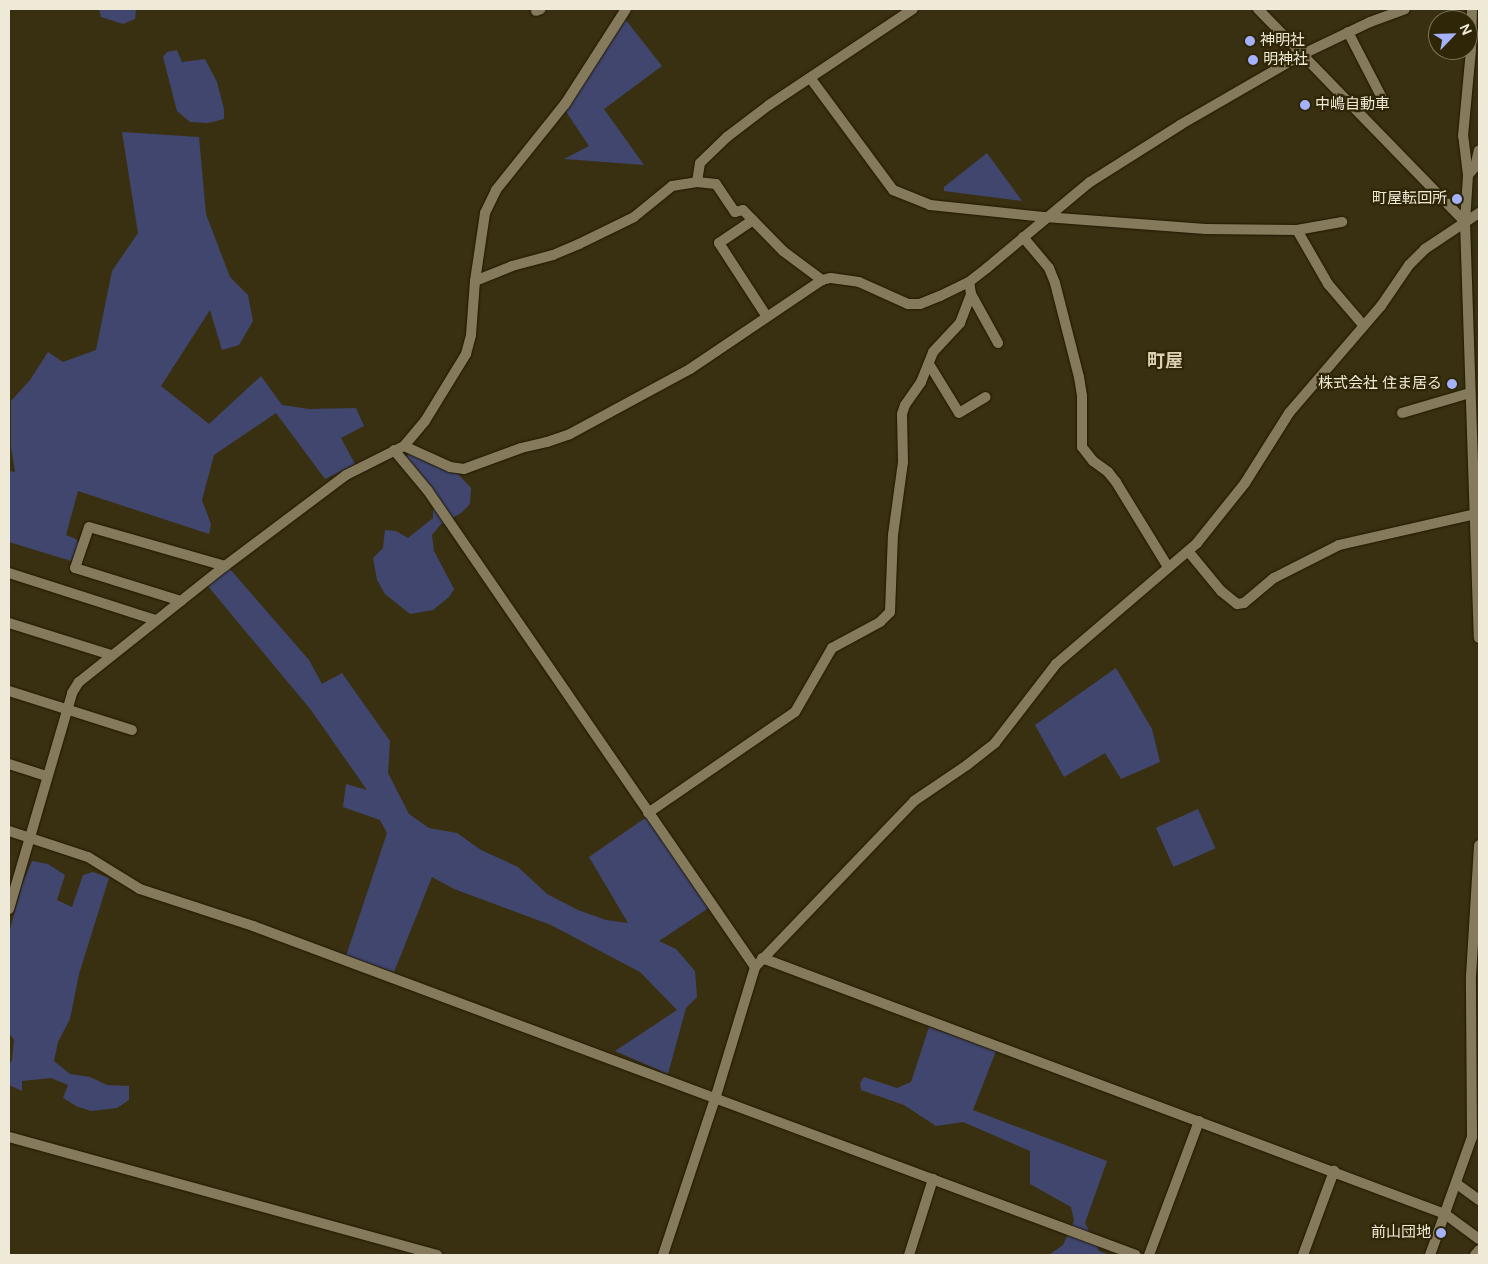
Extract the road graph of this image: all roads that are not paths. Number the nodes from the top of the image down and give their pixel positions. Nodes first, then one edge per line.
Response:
1 (626, 9) edge
2 (913, 9) edge
3 (1258, 9) edge
4 (1405, 9) edge
5 (1472, 9) edge
6 (1348, 32) junction
7 (1301, 55) junction
8 (810, 78) junction
9 (1382, 98) dead end
10 (1479, 150) edge
11 (1468, 175) junction
12 (696, 182) junction
13 (1479, 213) edge
14 (1046, 217) junction
15 (753, 220) junction
16 (1342, 222) dead end
17 (1465, 222) junction
18 (1297, 230) junction
19 (1023, 237) junction
20 (822, 280) junction
21 (475, 281) junction
22 (969, 282) junction
23 (971, 294) junction
24 (767, 317) junction
25 (1364, 326) junction
26 (998, 343) dead end
27 (930, 364) junction
28 (1470, 393) junction
29 (986, 397) dead end
30 (1402, 413) dead end
31 (404, 446) junction
32 (394, 450) junction
33 (1476, 484) edge
34 (1477, 514) edge
35 (1188, 551) junction
36 (224, 566) junction
37 (1168, 567) junction
38 (9, 573) edge
39 (181, 601) junction
40 (155, 620) junction
41 (9, 624) edge
42 (1479, 638) edge
43 (111, 655) junction
44 (9, 691) edge
45 (68, 708) junction
46 (132, 730) dead end
47 (9, 764) edge
48 (47, 776) junction
49 (648, 813) junction
50 (9, 831) edge
51 (29, 839) junction
52 (1479, 845) edge
53 (9, 910) edge
54 (762, 958) junction
55 (755, 967) junction
56 (715, 1099) junction
57 (1199, 1120) junction
58 (1476, 1135) edge
59 (9, 1137) edge
60 (1334, 1171) junction
61 (933, 1179) junction
62 (1456, 1184) junction
63 (1479, 1200) edge
64 (1445, 1214) junction
65 (1479, 1239) edge
66 (1479, 1250) edge
67 (437, 1255) edge
68 (662, 1255) edge
69 (909, 1255) edge
70 (1136, 1255) edge
71 (1150, 1255) edge
72 (1303, 1255) edge
73 (1430, 1255) edge
74 (1475, 1255) edge

1 - 21 street
2 - 8 street
3 - 7 street
4 - 6 street
5 - 11 street
6 - 7 street
6 - 9 street
7 - 14 street
7 - 17 street
8 - 12 street
8 - 14 street
10 - 11 street
11 - 17 street
12 - 15 street
12 - 21 street
13 - 17 street
14 - 18 street
14 - 19 street
15 - 20 street
15 - 24 street
16 - 18 street
17 - 25 street
17 - 28 street
18 - 25 street
19 - 22 street
19 - 37 street
20 - 22 street
20 - 24 street
21 - 31 street
22 - 23 street
23 - 26 street
23 - 27 street
24 - 31 street
25 - 35 street
27 - 29 street
27 - 49 street
28 - 30 street
28 - 33 street
31 - 32 street
32 - 36 street
32 - 49 street
33 - 34 street
34 - 35 street
34 - 42 street
35 - 37 street
36 - 39 street
36 - 39 street
37 - 54 street
38 - 40 street
39 - 40 street
40 - 43 street
41 - 43 street
43 - 45 street
44 - 45 street
45 - 46 street
45 - 48 street
47 - 48 street
48 - 51 street
49 - 55 street
50 - 51 street
51 - 53 street
51 - 56 street
52 - 58 street
54 - 55 street
54 - 57 street
55 - 56 street
56 - 61 street
56 - 68 street
57 - 60 street
57 - 71 street
58 - 62 street
59 - 67 street
60 - 64 street
60 - 72 street
61 - 69 street
61 - 70 street
62 - 63 street
62 - 64 street
64 - 65 street
64 - 73 street
66 - 74 street

